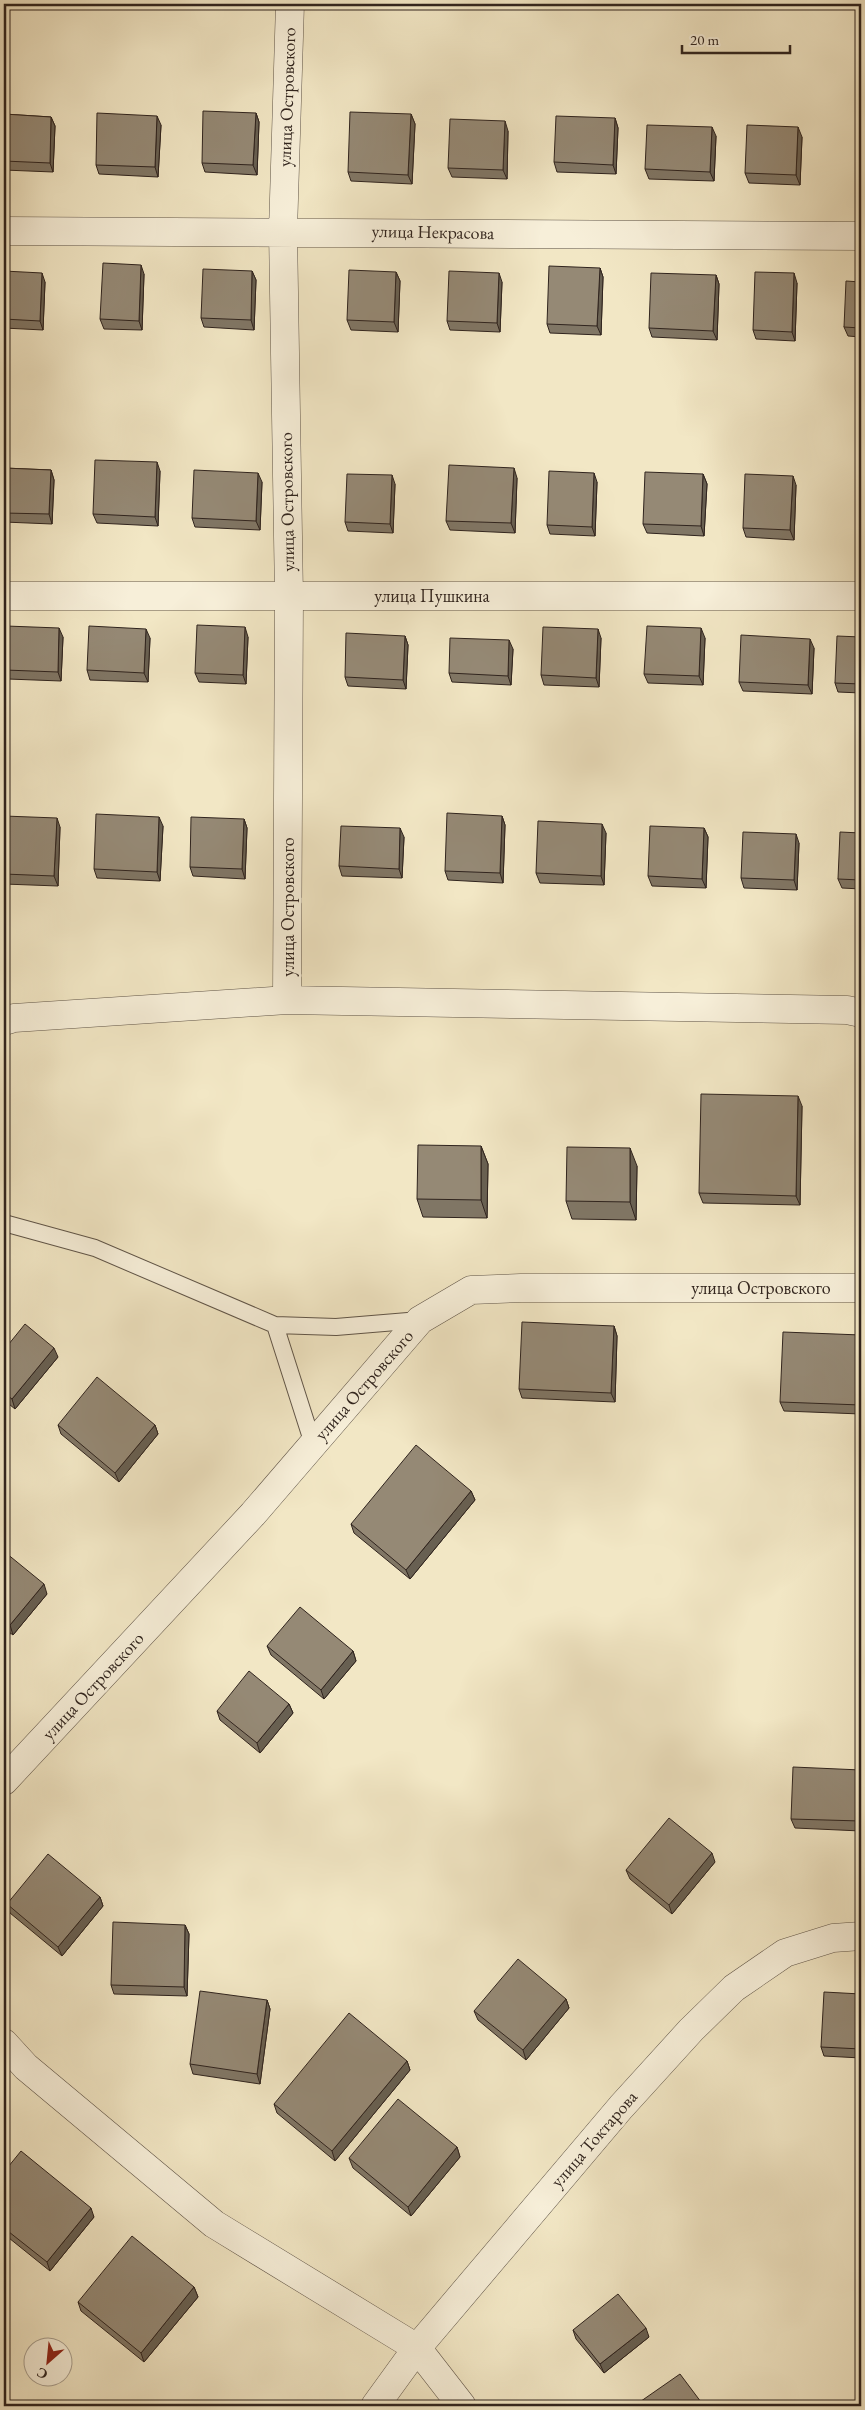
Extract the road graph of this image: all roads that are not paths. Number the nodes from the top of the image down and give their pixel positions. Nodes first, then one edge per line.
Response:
1 (290, 4) edge
2 (4, 231) edge
3 (283, 231) junction
4 (861, 236) edge
5 (4, 596) edge
6 (289, 596) junction
7 (861, 596) edge
8 (287, 1000) junction
9 (861, 1013) edge
10 (4, 1021) edge
11 (4, 1222) edge
12 (861, 1288) edge
13 (420, 1320) junction
14 (274, 1325) junction
15 (313, 1444) junction
16 (4, 1782) edge
17 (861, 1936) edge
18 (4, 2043) edge
19 (417, 2348) junction
20 (375, 2406) edge
21 (462, 2406) edge

1 - 3 street, улица Островского
2 - 3 street, улица Некрасова
3 - 4 street, улица Некрасова
3 - 6 street, улица Островского
5 - 6 street, улица Пушкина
6 - 7 street, улица Пушкина
6 - 8 street, улица Островского
8 - 9 street
8 - 10 street
11 - 14 lane
12 - 13 street, улица Островского
13 - 14 lane
13 - 15 street, улица Островского
14 - 15 lane
15 - 16 street, улица Островского
17 - 19 street, улица Токтарова
18 - 19 street
19 - 20 street, улица Токтарова
19 - 21 street

